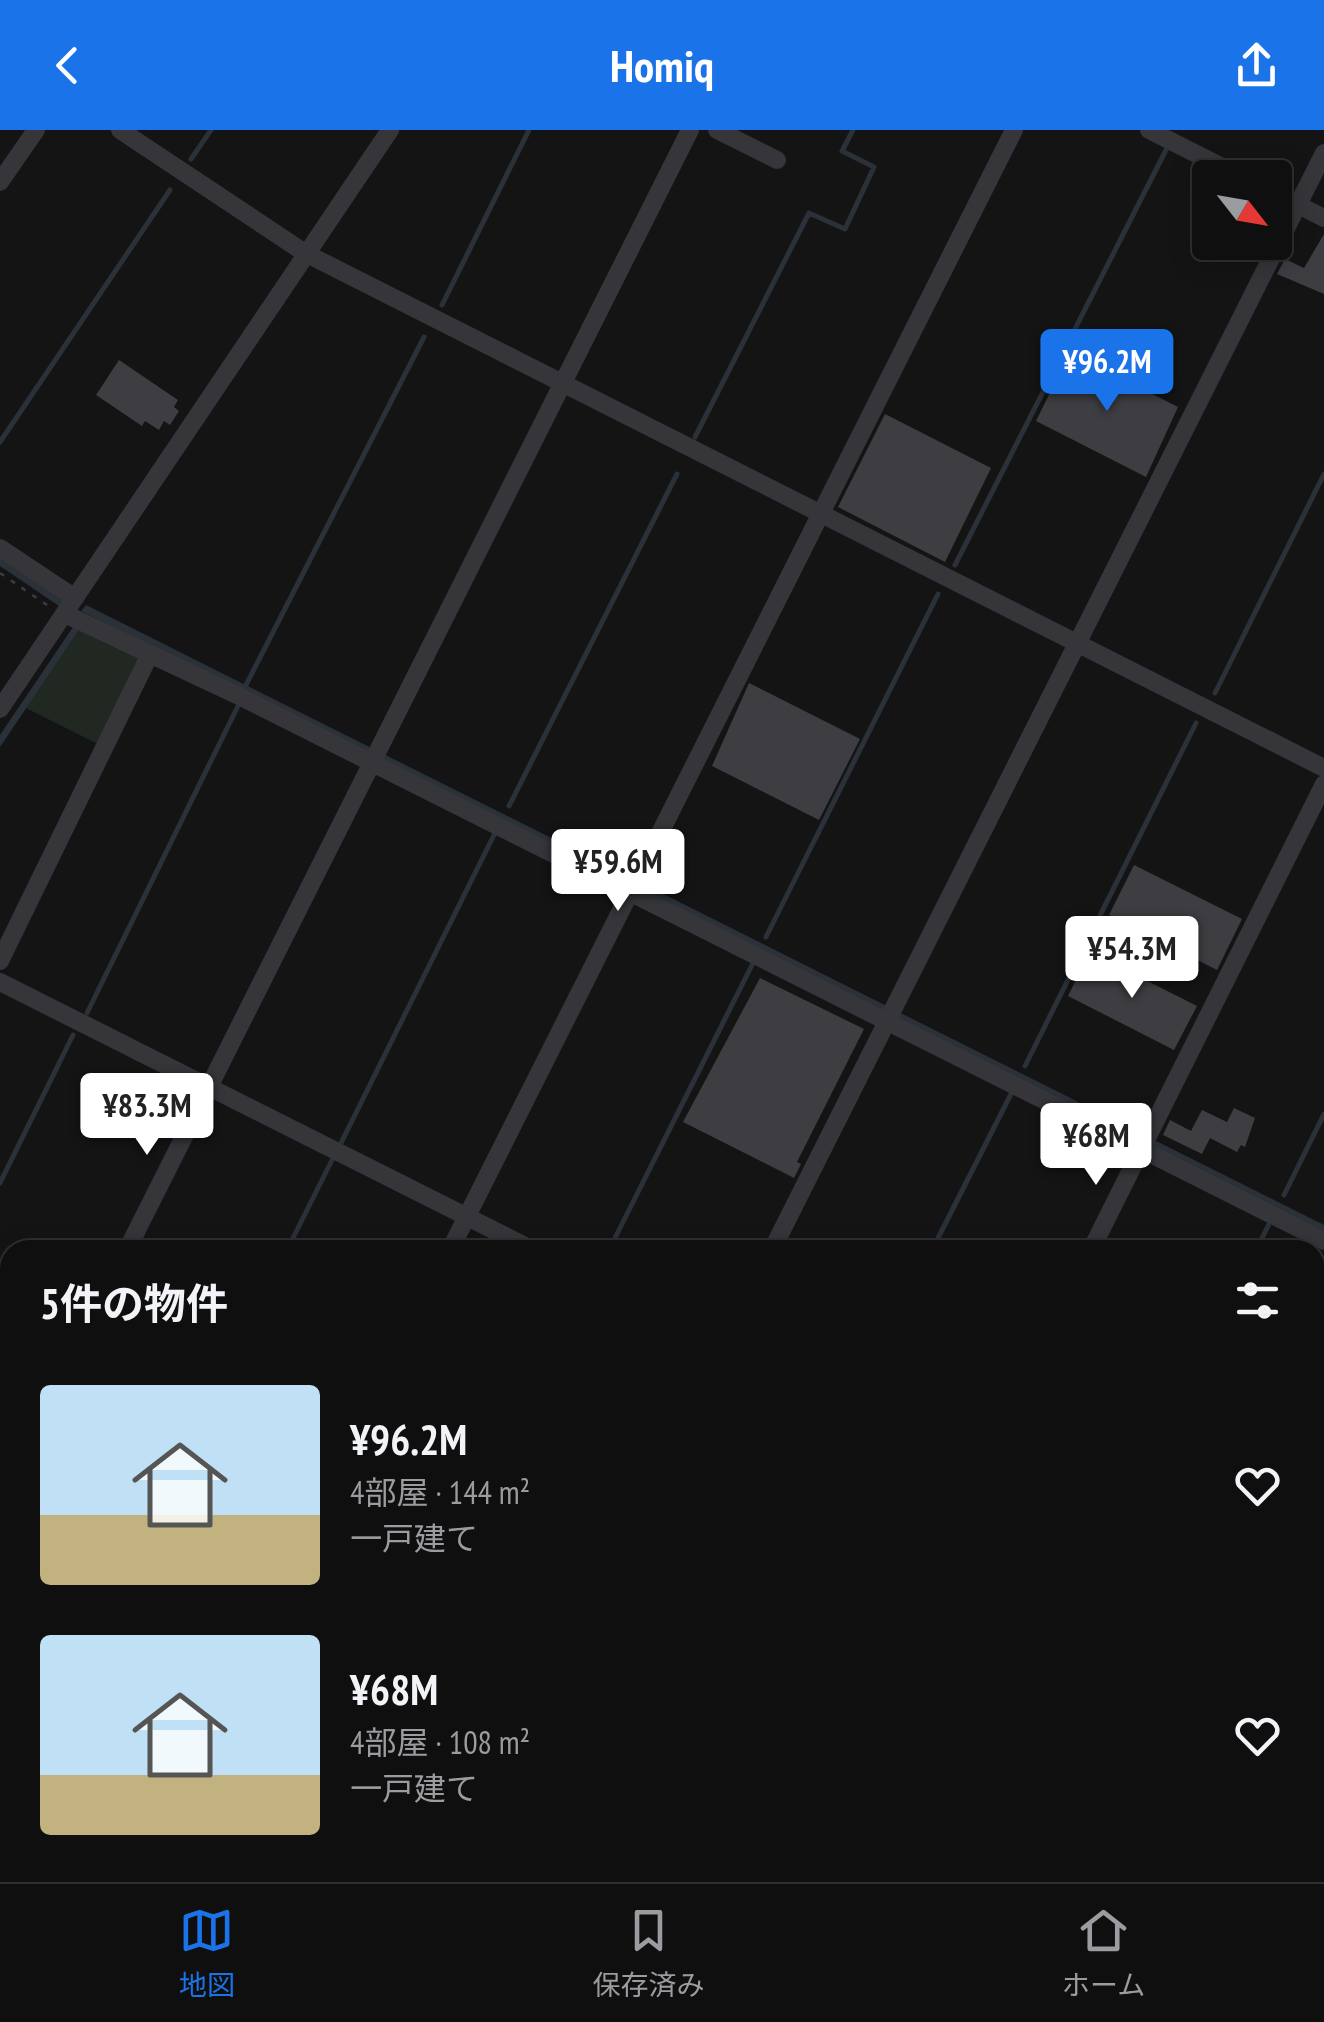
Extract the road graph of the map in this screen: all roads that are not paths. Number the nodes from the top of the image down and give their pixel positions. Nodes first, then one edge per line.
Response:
1 (36, 130) edge
2 (120, 130) edge
3 (390, 130) edge
4 (690, 130) edge
5 (717, 130) edge
6 (1014, 130) edge
7 (1148, 130) edge
8 (1324, 152) edge
9 (777, 160) dead end
10 (1208, 160) edge
11 (0, 182) edge
12 (1292, 202) edge
13 (1298, 205) junction
14 (1324, 218) edge
15 (306, 253) junction
16 (563, 383) junction
17 (818, 514) junction
18 (0, 548) edge
19 (68, 609) junction
20 (1078, 644) junction
21 (150, 654) junction
22 (0, 709) edge
23 (374, 757) junction
24 (1324, 768) edge
25 (1324, 784) edge
26 (631, 886) junction
27 (0, 961) edge
28 (0, 982) edge
29 (890, 1017) junction
30 (209, 1087) junction
31 (1144, 1143) junction
32 (466, 1217) junction
33 (132, 1240) edge
34 (455, 1240) edge
35 (512, 1240) edge
36 (777, 1240) edge
37 (1096, 1240) edge
38 (1322, 1240) edge

1 - 11 street
2 - 15 street
3 - 15 street
4 - 16 street
5 - 9 street
6 - 17 street
7 - 10 street
8 - 13 street
12 - 13 street
13 - 14 street
13 - 20 street
15 - 16 street
15 - 19 street
16 - 17 street
16 - 23 street
17 - 20 street
17 - 26 street
18 - 19 street
19 - 21 street
19 - 22 street
20 - 24 street
20 - 29 street
21 - 23 street
21 - 27 street
23 - 26 street
23 - 30 street
25 - 31 street
26 - 29 street
26 - 32 street
28 - 30 street
29 - 31 street
29 - 36 street
30 - 32 street
30 - 33 street
31 - 37 street
31 - 38 street
32 - 34 street
32 - 35 street

